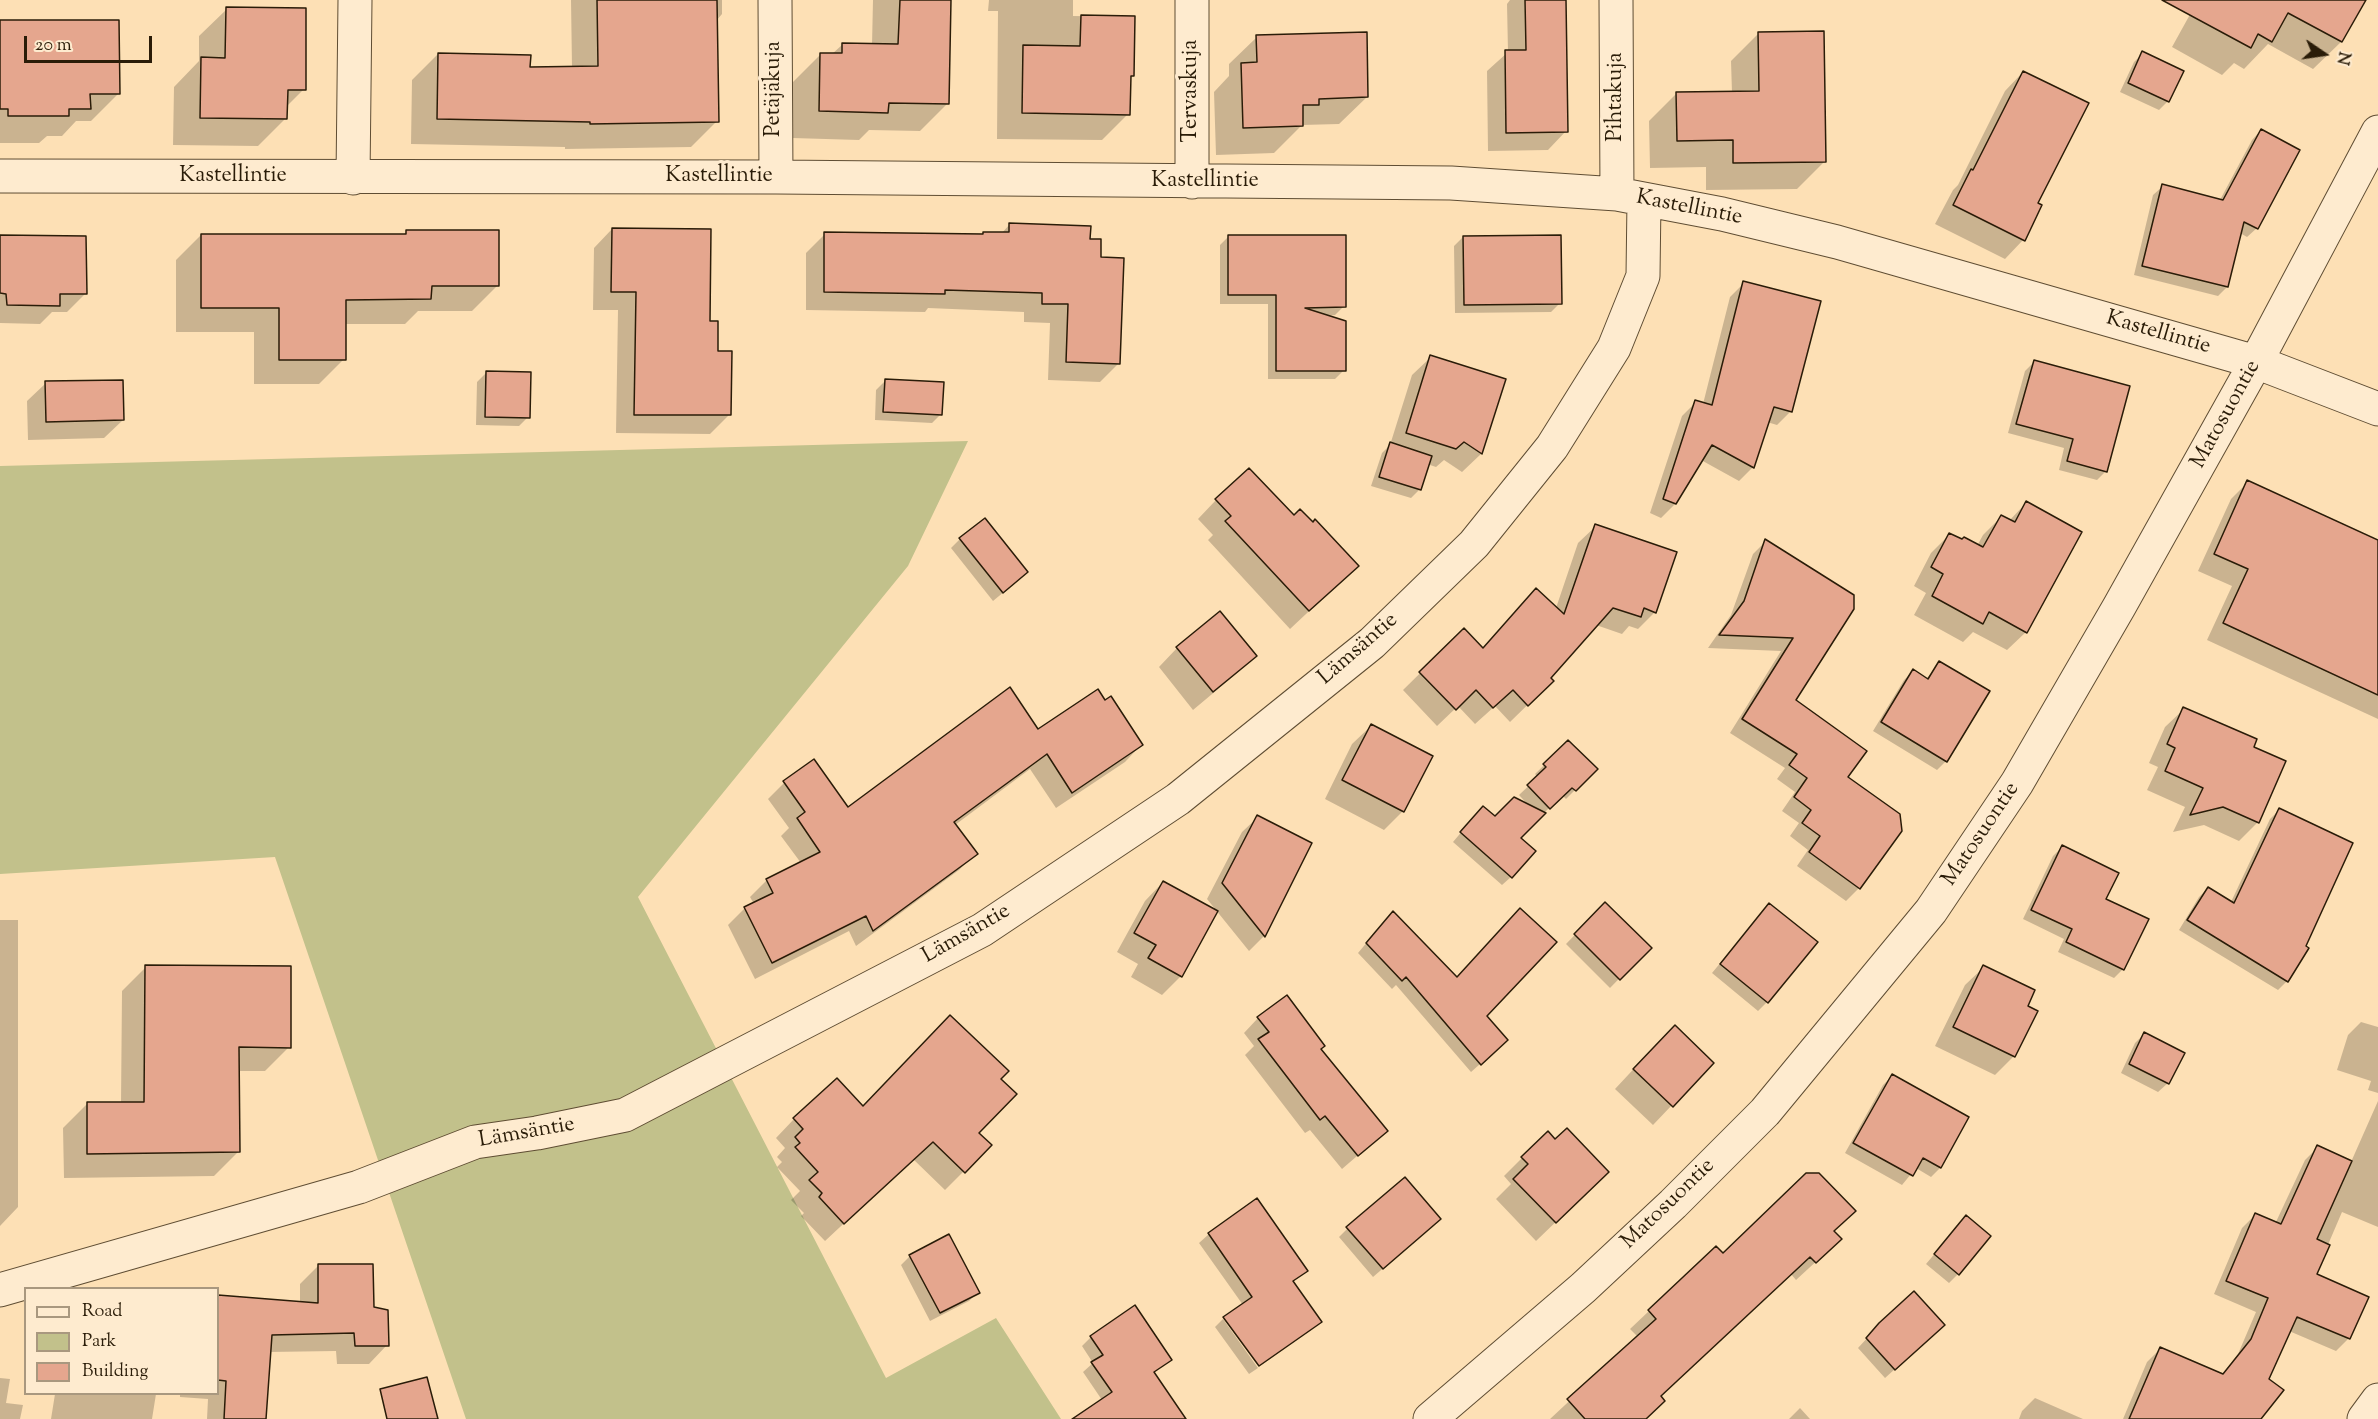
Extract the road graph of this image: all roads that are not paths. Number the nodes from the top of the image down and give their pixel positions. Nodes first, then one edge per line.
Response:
1 (355, 0) edge
2 (775, 0) edge
3 (1192, 0) edge
4 (1616, 0) edge
5 (2378, 132) edge
6 (0, 176) edge
7 (776, 177) junction
8 (353, 178) junction
9 (1192, 182) junction
10 (1631, 197) junction
11 (2256, 362) junction
12 (2378, 409) edge
13 (0, 1290) edge
14 (2378, 1400) edge
15 (1430, 1419) edge
16 (2364, 1419) edge

1 - 8 street
2 - 7 street, Petäjäkuja
3 - 9 street, Tervaskuja
4 - 10 street, Pihtakuja
5 - 11 street, Matosuontie
6 - 8 street, Kastellintie
7 - 8 street, Kastellintie
7 - 9 street, Kastellintie
9 - 10 street, Kastellintie
10 - 11 street, Kastellintie
10 - 13 street, Lämsäntie
11 - 12 street, Kastellintie
11 - 15 street, Matosuontie
14 - 16 street

